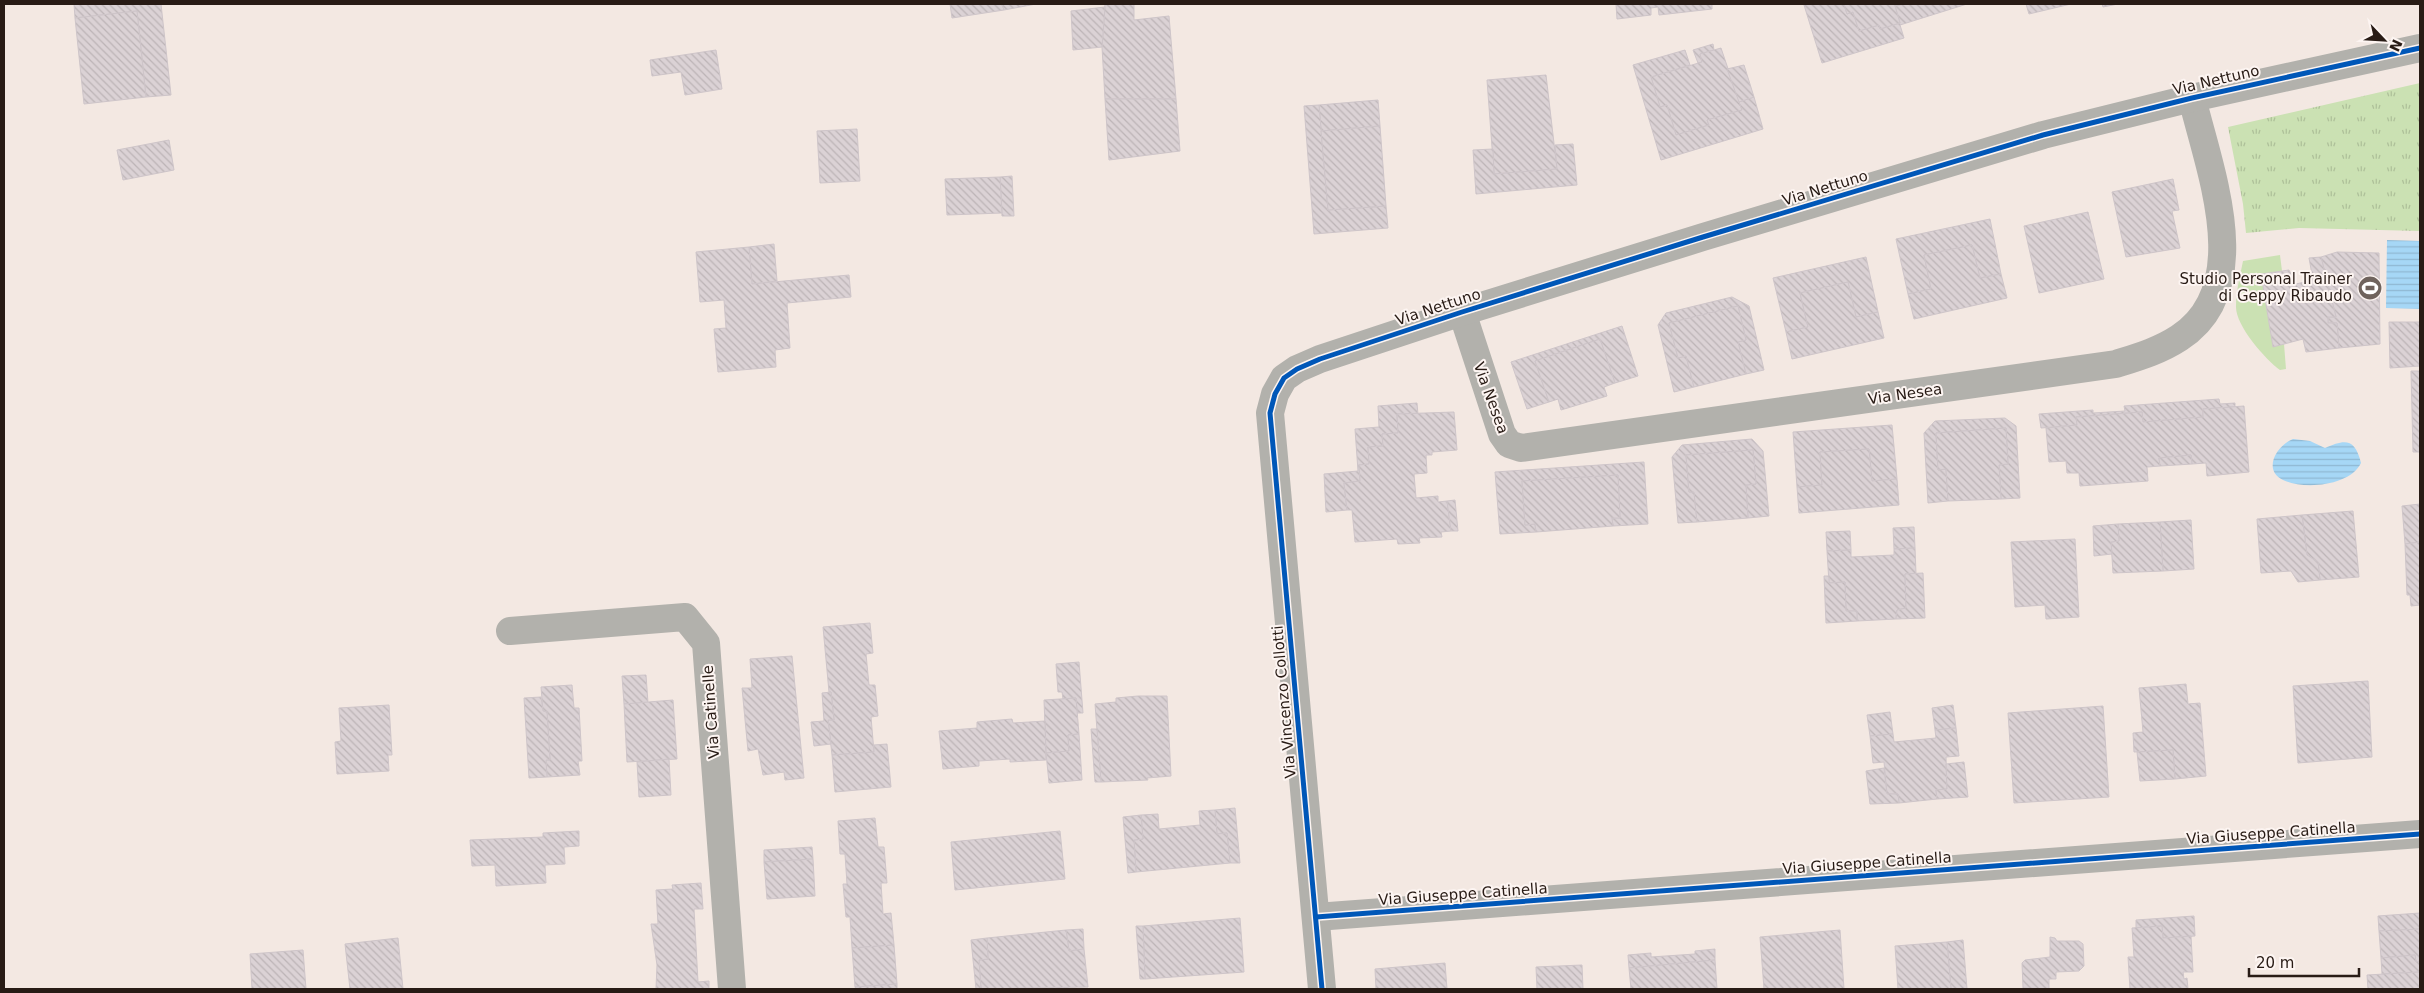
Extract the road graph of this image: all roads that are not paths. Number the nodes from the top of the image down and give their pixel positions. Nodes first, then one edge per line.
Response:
1 (2420, 48) edge
2 (2192, 98) junction
3 (1462, 312) junction
4 (1270, 413) joint
5 (510, 631) dead end
6 (2420, 834) edge
7 (1316, 917) junction
8 (732, 989) edge
9 (1322, 989) edge

1 - 2 street, Via Nettuno
2 - 3 street, Via Nettuno
2 - 3 street, Via Nesea
3 - 4 street, Via Nettuno
4 - 7 street, Via Vincenzo Collotti
5 - 8 street, Via Catinelle
6 - 7 street, Via Giuseppe Catinella
7 - 9 street, Via Vincenzo Collotti

